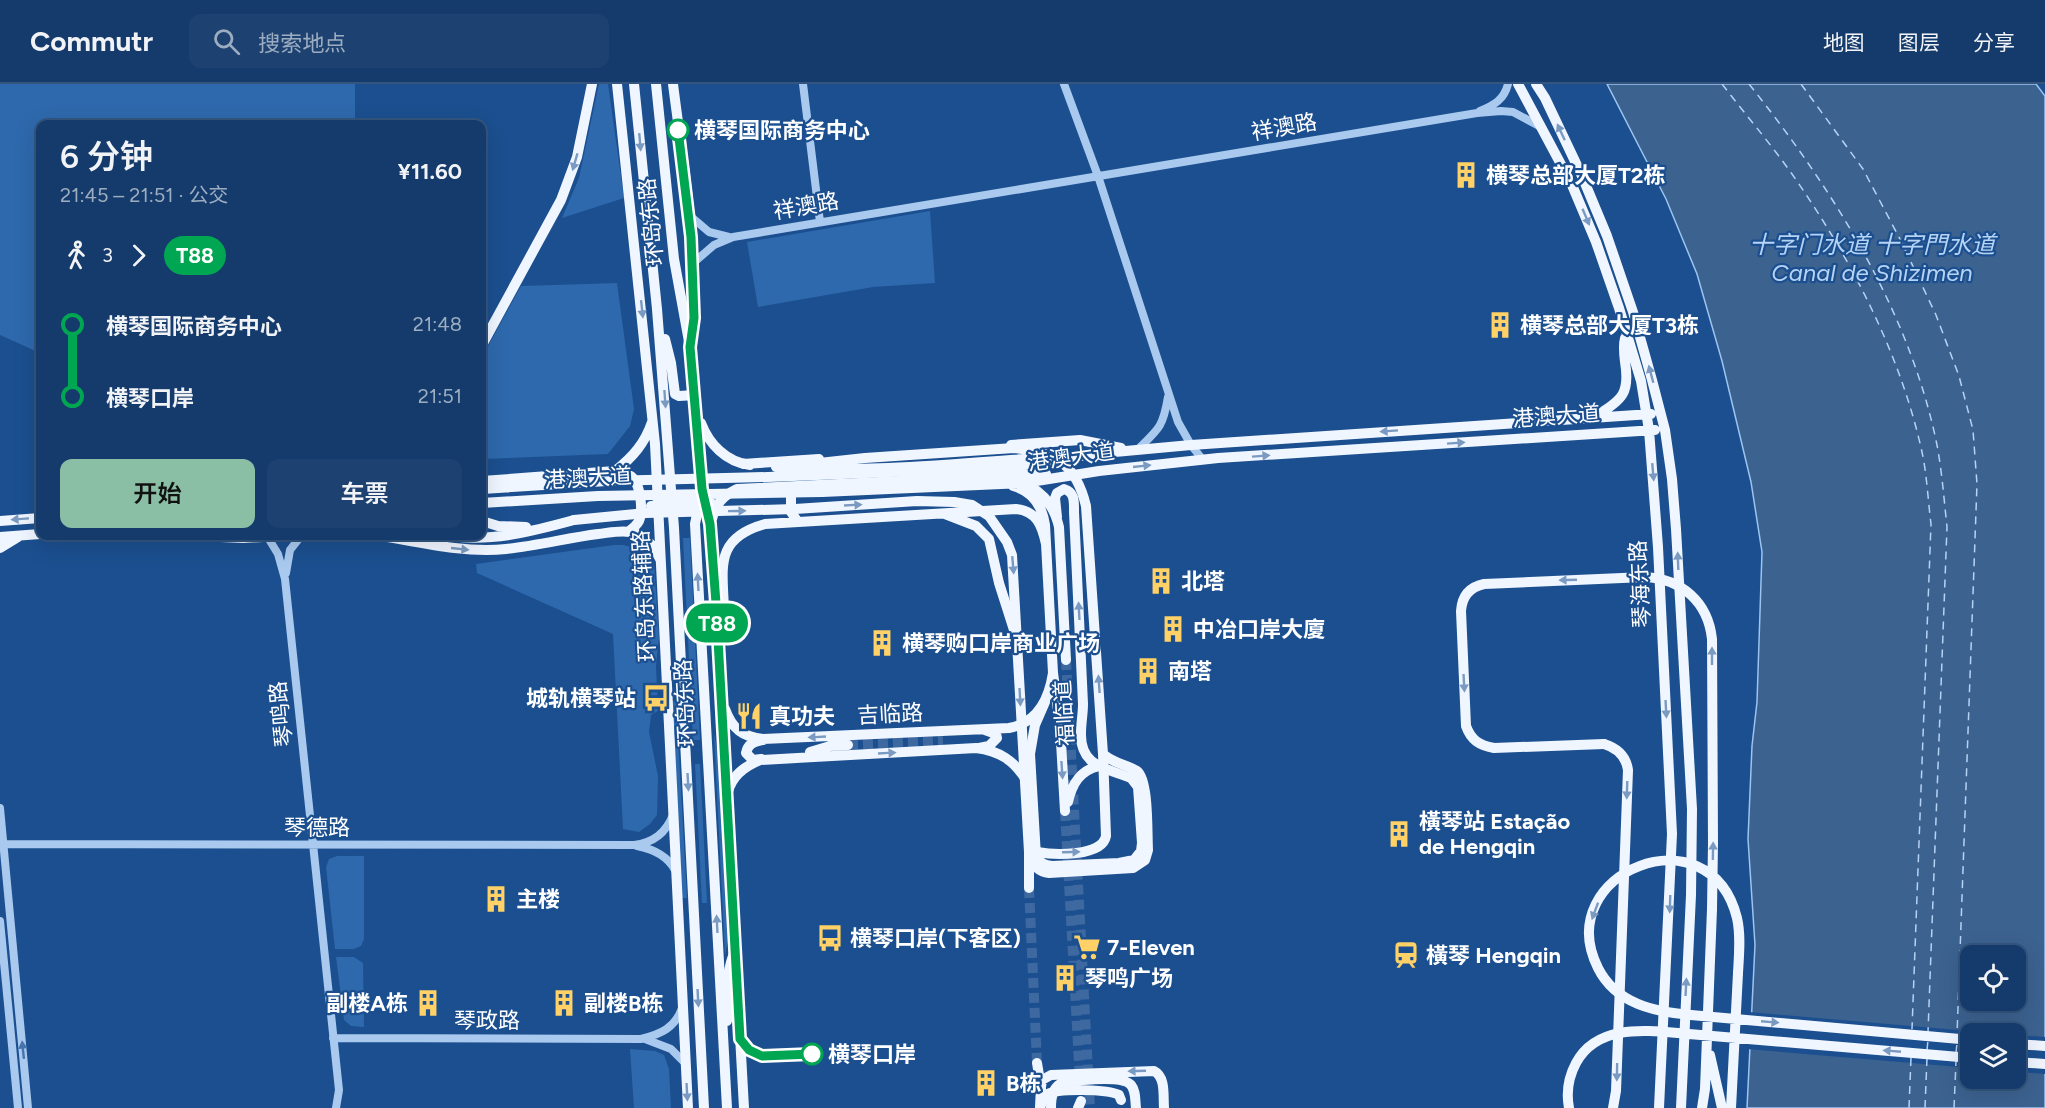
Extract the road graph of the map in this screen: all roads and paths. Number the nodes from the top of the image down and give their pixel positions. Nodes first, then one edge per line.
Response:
1 (592, 84) edge
2 (617, 84) edge
3 (634, 84) edge
4 (656, 84) edge
5 (673, 84) edge
6 (803, 84) edge
7 (1064, 84) edge
8 (1508, 84) edge
9 (1518, 84) edge
10 (1536, 84) edge
11 (1477, 113) junction
12 (1542, 127) junction
13 (1098, 176) junction
14 (646, 204) junction
15 (689, 215) junction
16 (820, 222) junction
17 (733, 237) junction
18 (636, 254) junction
19 (692, 264) junction
20 (657, 309) junction
21 (1627, 334) junction
22 (486, 338) edge
23 (690, 347) junction
24 (1169, 393) junction
25 (695, 394) junction
26 (1660, 413) junction
27 (697, 414) junction
28 (1645, 414) junction
29 (1594, 417) junction
30 (653, 420) junction
31 (1648, 430) junction
32 (1665, 430) junction
33 (1191, 445) junction
34 (1135, 450) junction
35 (1090, 454) junction
36 (1203, 460) junction
37 (747, 465) junction
38 (807, 466) junction
39 (615, 471) junction
40 (1099, 471) junction
41 (486, 482) edge
42 (1024, 483) junction
43 (1001, 485) junction
44 (486, 489) edge
45 (702, 489) junction
46 (822, 492) junction
47 (486, 503) edge
48 (942, 513) junction
49 (1057, 517) junction
50 (36, 518) edge
51 (574, 520) junction
52 (0, 521) edge
53 (486, 522) edge
54 (798, 522) junction
55 (710, 528) junction
56 (628, 532) junction
57 (36, 534) edge
58 (22, 535) junction
59 (0, 537) edge
60 (486, 537) edge
61 (269, 540) edge
62 (298, 540) edge
63 (408, 540) edge
64 (1046, 544) junction
65 (0, 548) edge
66 (661, 562) junction
67 (285, 579) junction
68 (1017, 639) junction
69 (1066, 660) tunnel mouth
70 (1053, 673) junction
71 (720, 676) junction
72 (721, 697) junction
73 (1045, 702) junction
74 (980, 729) junction
75 (763, 740) junction
76 (848, 745) tunnel mouth
77 (976, 748) junction
78 (1103, 754) junction
79 (783, 757) junction
80 (763, 759) junction
81 (1099, 766) junction
82 (1032, 794) junction
83 (727, 801) junction
84 (0, 808) edge
85 (674, 812) junction
86 (1027, 831) junction
87 (2, 844) edge
88 (313, 845) junction
89 (634, 845) junction
90 (1029, 852) junction
91 (676, 871) junction
92 (1029, 888) tunnel mouth
93 (694, 911) junction
94 (0, 921) edge
95 (736, 948) junction
96 (682, 1002) junction
97 (1706, 1034) junction
98 (723, 1036) junction
99 (1930, 1036) junction
100 (333, 1038) junction
101 (641, 1039) junction
102 (1960, 1039) edge
103 (2026, 1045) edge
104 (2045, 1046) edge
105 (1929, 1054) junction
106 (1960, 1057) edge
107 (1037, 1063) tunnel mouth
108 (2026, 1063) edge
109 (686, 1064) junction
110 (2045, 1064) edge
111 (1041, 1087) junction
112 (18, 1108) edge
113 (28, 1108) edge
114 (336, 1108) edge
115 (688, 1108) edge
116 (704, 1108) edge
117 (727, 1108) edge
118 (744, 1108) edge
119 (1040, 1108) edge
120 (1051, 1108) edge
121 (1121, 1108) edge
122 (1136, 1108) edge
123 (1164, 1108) edge
124 (1569, 1108) edge
125 (1613, 1108) edge
126 (1659, 1108) edge
127 (1681, 1108) edge
128 (1702, 1108) edge
129 (1722, 1108) edge
130 (1731, 1108) edge

1 -> 22 main road
2 - 18 main road, 环岛东路辅路
3 -> 14 main road, 环岛东路
4 - 23 main road, 环岛东路
5 - 15 main road
6 - 16 street
7 - 13 street
8 - 11 street, 祥澳路
9 - 12 main road, 琴海东路
26 -> 10 main road, 琴海东路
11 - 12 street, 祥澳路
11 - 13 street, 祥澳路
12 -> 21 main road, 琴海东路
13 - 16 street, 祥澳路
13 - 24 street
14 - 18 main road
14 - 20 main road, 环岛东路
15 - 17 street, 祥澳路
15 - 19 main road
16 - 17 street, 祥澳路
17 - 19 street, 祥澳路
18 -> 30 main road, 环岛东路辅路
19 - 23 main road
20 - 25 main road
20 -> 93 main road, 环岛东路
21 - 28 main road, 琴海东路
21 - 29 main road
23 - 25 main road, 环岛东路
24 - 33 street
24 - 34 street
25 - 27 main road, 环岛东路
26 - 28 main road, 港澳大道
26 - 32 main road, 琴海东路
27 - 37 main road
27 - 45 main road, 环岛东路
28 - 29 main road, 港澳大道
28 - 31 main road, 琴海东路
29 -> 33 main road, 港澳大道
30 - 39 main road
30 - 66 main road, 环岛东路辅路
31 - 32 main road, 港澳大道
36 -> 31 main road, 港澳大道
31 -> 126 main road, 琴海东路
127 -> 32 main road, 琴海东路
33 - 34 main road, 港澳大道
33 - 36 street
34 - 35 main road, 港澳大道
34 - 37 main road
35 - 38 main road
35 - 44 main road, 港澳大道, bridge
40 -> 36 main road, 港澳大道
37 - 38 main road
38 - 54 main road
78 -> 38 main road, bridge
39 - 41 main road
39 - 56 main road
40 - 42 main road, 港澳大道
40 - 55 main road
42 - 43 main road, 港澳大道
42 - 49 main road
43 - 46 main road, 港澳大道
43 - 64 main road, 福临道
45 - 55 main road
98 -> 45 main road, 环岛东路
46 - 47 main road, 港澳大道, bridge
46 - 51 main road, bridge
48 - 54 main road
48 - 64 main road
48 - 68 main road
49 - 69 main road, 福临道
81 -> 49 main road, 福临道
50 -> 52 main road
51 - 53 main road
51 - 60 main road
51 -> 68 main road, bridge
54 - 71 main road
55 - 71 main road
63 -> 56 main road
56 - 66 main road
57 - 58 main road
58 - 59 main road
58 - 65 main road
61 - 67 street
62 - 67 street
64 - 70 main road, 福临道
66 - 85 main road, 环岛东路辅路
67 - 88 street, 琴鸣路
68 -> 86 main road, bridge
70 - 73 main road
70 -> 81 main road, 福临道
71 - 72 main road
72 - 75 main road, 吉临路
72 - 83 main road
73 - 74 main road, 吉临路
73 - 82 main road, 福临道
74 -> 75 main road, 吉临路
74 - 77 main road
75 - 80 main road
76 - 79 main road
79 -> 77 main road, 吉临路
77 - 82 main road, 吉临路
86 -> 78 main road, bridge
78 - 90 main road, bridge
79 - 80 main road, 吉临路
80 - 83 main road, 吉临路
81 - 82 main road, 福临道
83 - 95 main road
84 - 87 street
85 - 89 street, 琴德路
85 - 91 main road, 环岛东路辅路
86 - 90 main road, bridge
87 - 88 street, 琴德路
113 -> 87 street
88 - 89 street, 琴德路
88 - 100 street
89 - 91 street, 琴德路
90 - 92 main road, bridge
91 - 96 main road, 环岛东路辅路
93 - 96 main road
93 -> 116 main road, 环岛东路
94 - 112 street
95 - 98 main road
95 - 118 main road
96 - 101 street
96 - 109 main road, 环岛东路辅路
97 -> 125 main road, bridge
97 - 128 main road
97 - 129 main road
98 - 117 main road, 环岛东路
99 - 102 main road
99 - 105 main road
130 -> 99 main road, bridge
100 - 101 street, 琴政路
100 - 114 street
101 - 109 street
103 - 104 main road
105 - 106 main road
105 -> 124 main road, bridge
107 - 111 main road
108 - 110 main road
109 -> 115 main road, 环岛东路辅路
111 - 119 main road, bridge
123 -> 111 main road, bridge
119 - 121 main road, bridge
120 - 122 main road

